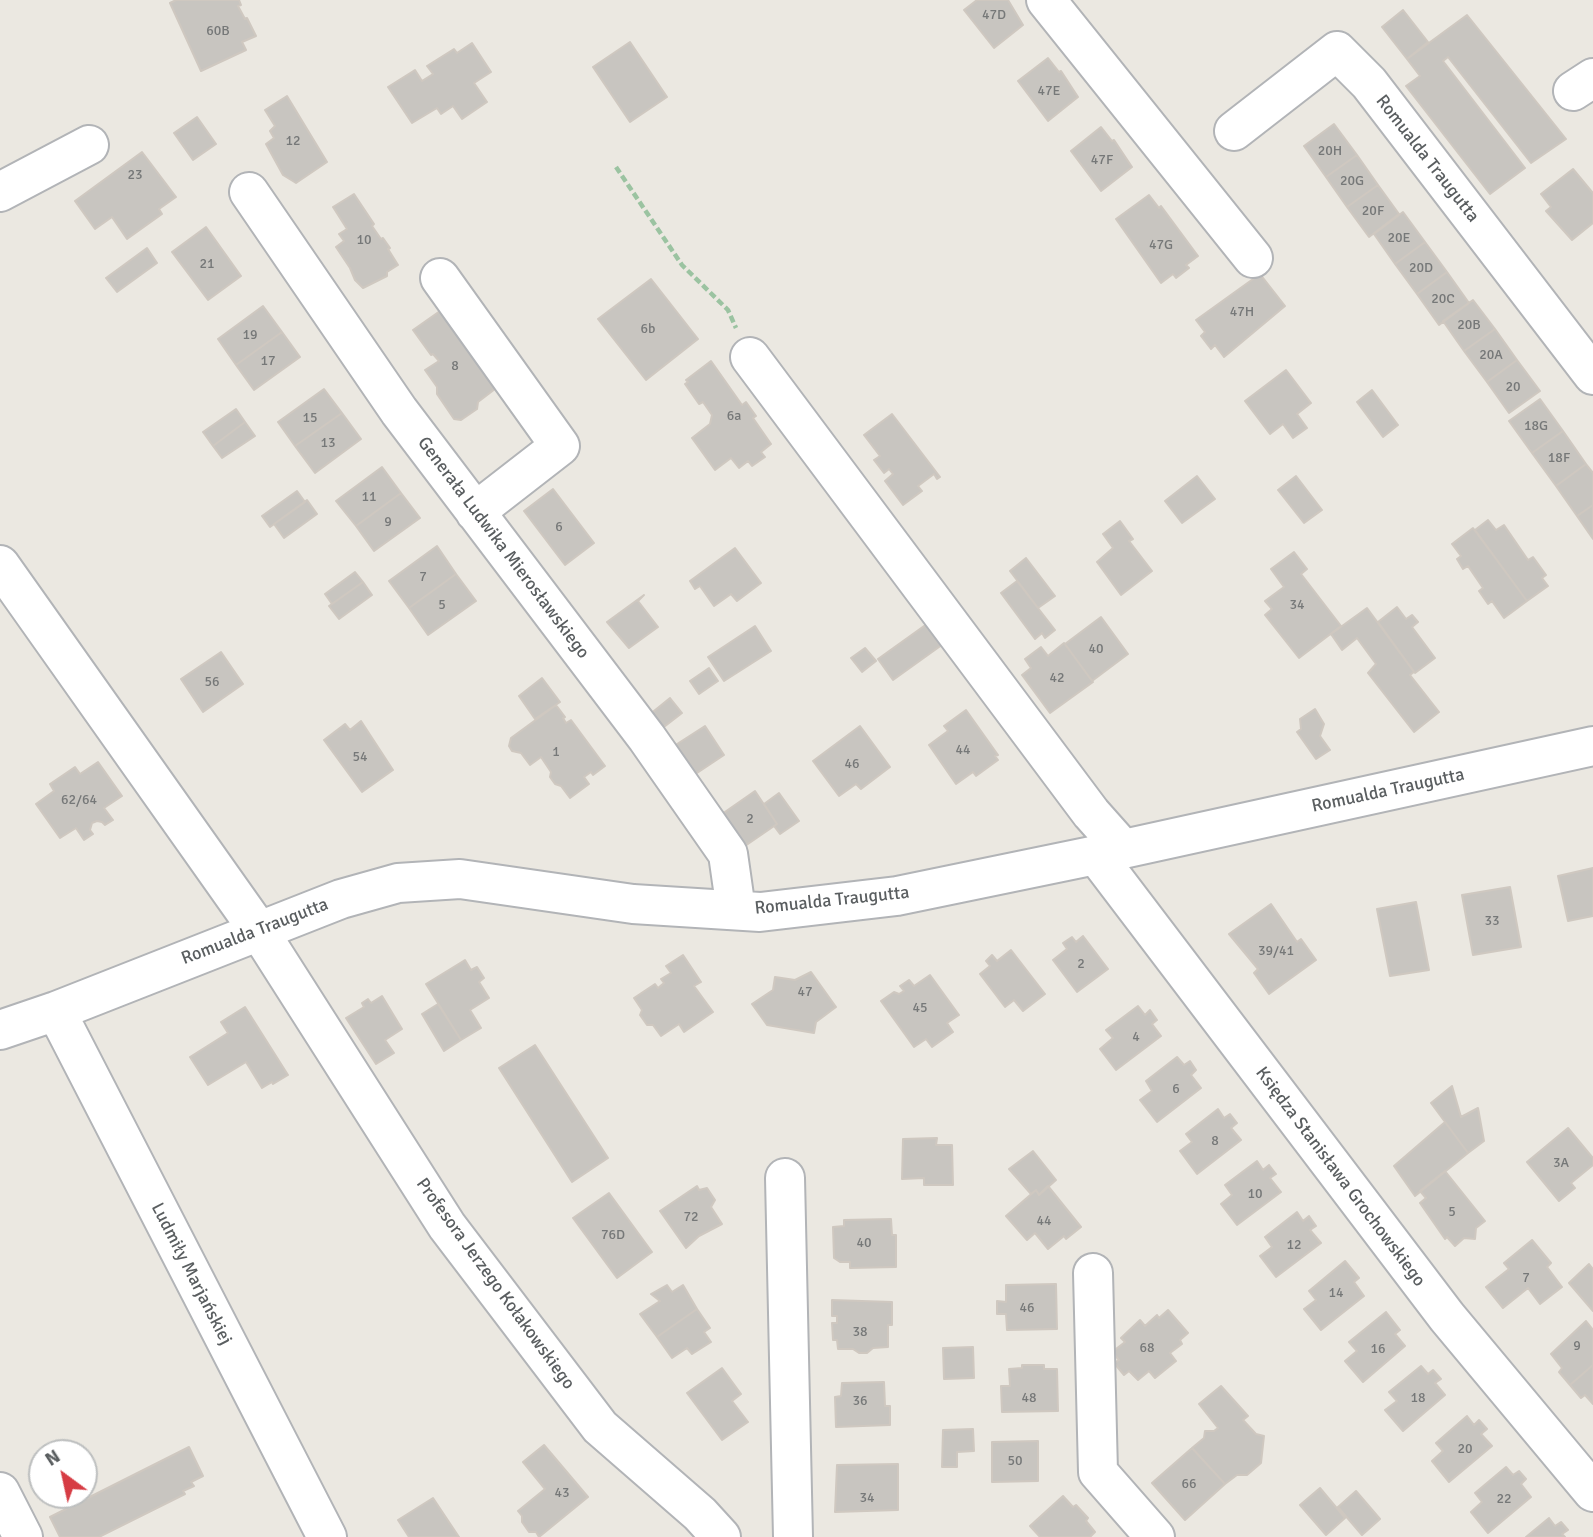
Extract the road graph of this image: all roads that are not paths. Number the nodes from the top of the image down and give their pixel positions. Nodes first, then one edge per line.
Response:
1 (1046, 0) edge
2 (1234, 131) dead end
3 (89, 145) dead end
4 (0, 192) edge
5 (249, 192) dead end
6 (1253, 258) dead end
7 (440, 278) dead end
8 (750, 357) road end
9 (1593, 375) edge
10 (475, 512) junction
11 (0, 565) edge
12 (1593, 746) edge
13 (1109, 852) junction
14 (736, 910) junction
15 (259, 931) junction
16 (56, 1011) junction
17 (0, 1030) edge
18 (785, 1178) dead end
19 (1093, 1273) dead end
20 (1591, 1485) edge
21 (0, 1492) edge
22 (23, 1537) edge
23 (327, 1537) edge
24 (721, 1537) edge
25 (793, 1537) edge
26 (1155, 1537) edge

1 - 6 street
2 - 9 street, Romualda Traugutta
3 - 4 street
5 - 10 street, Generała Ludwika Mierosławskiego
7 - 10 street
8 - 13 street, Księdza Stanisława Grochowskiego
10 - 14 street, Generała Ludwika Mierosławskiego
11 - 15 street, Profesora Jerzego Kołakowskiego
12 - 13 street, Romualda Traugutta
13 - 14 street, Romualda Traugutta
13 - 20 street, Księdza Stanisława Grochowskiego
14 - 15 street, Romualda Traugutta
15 - 16 street, Romualda Traugutta
15 - 24 street, Profesora Jerzego Kołakowskiego
16 - 17 street, Romualda Traugutta
16 - 23 street, Ludmiły Marjańskiej
18 - 25 street
19 - 26 street
21 - 22 street

